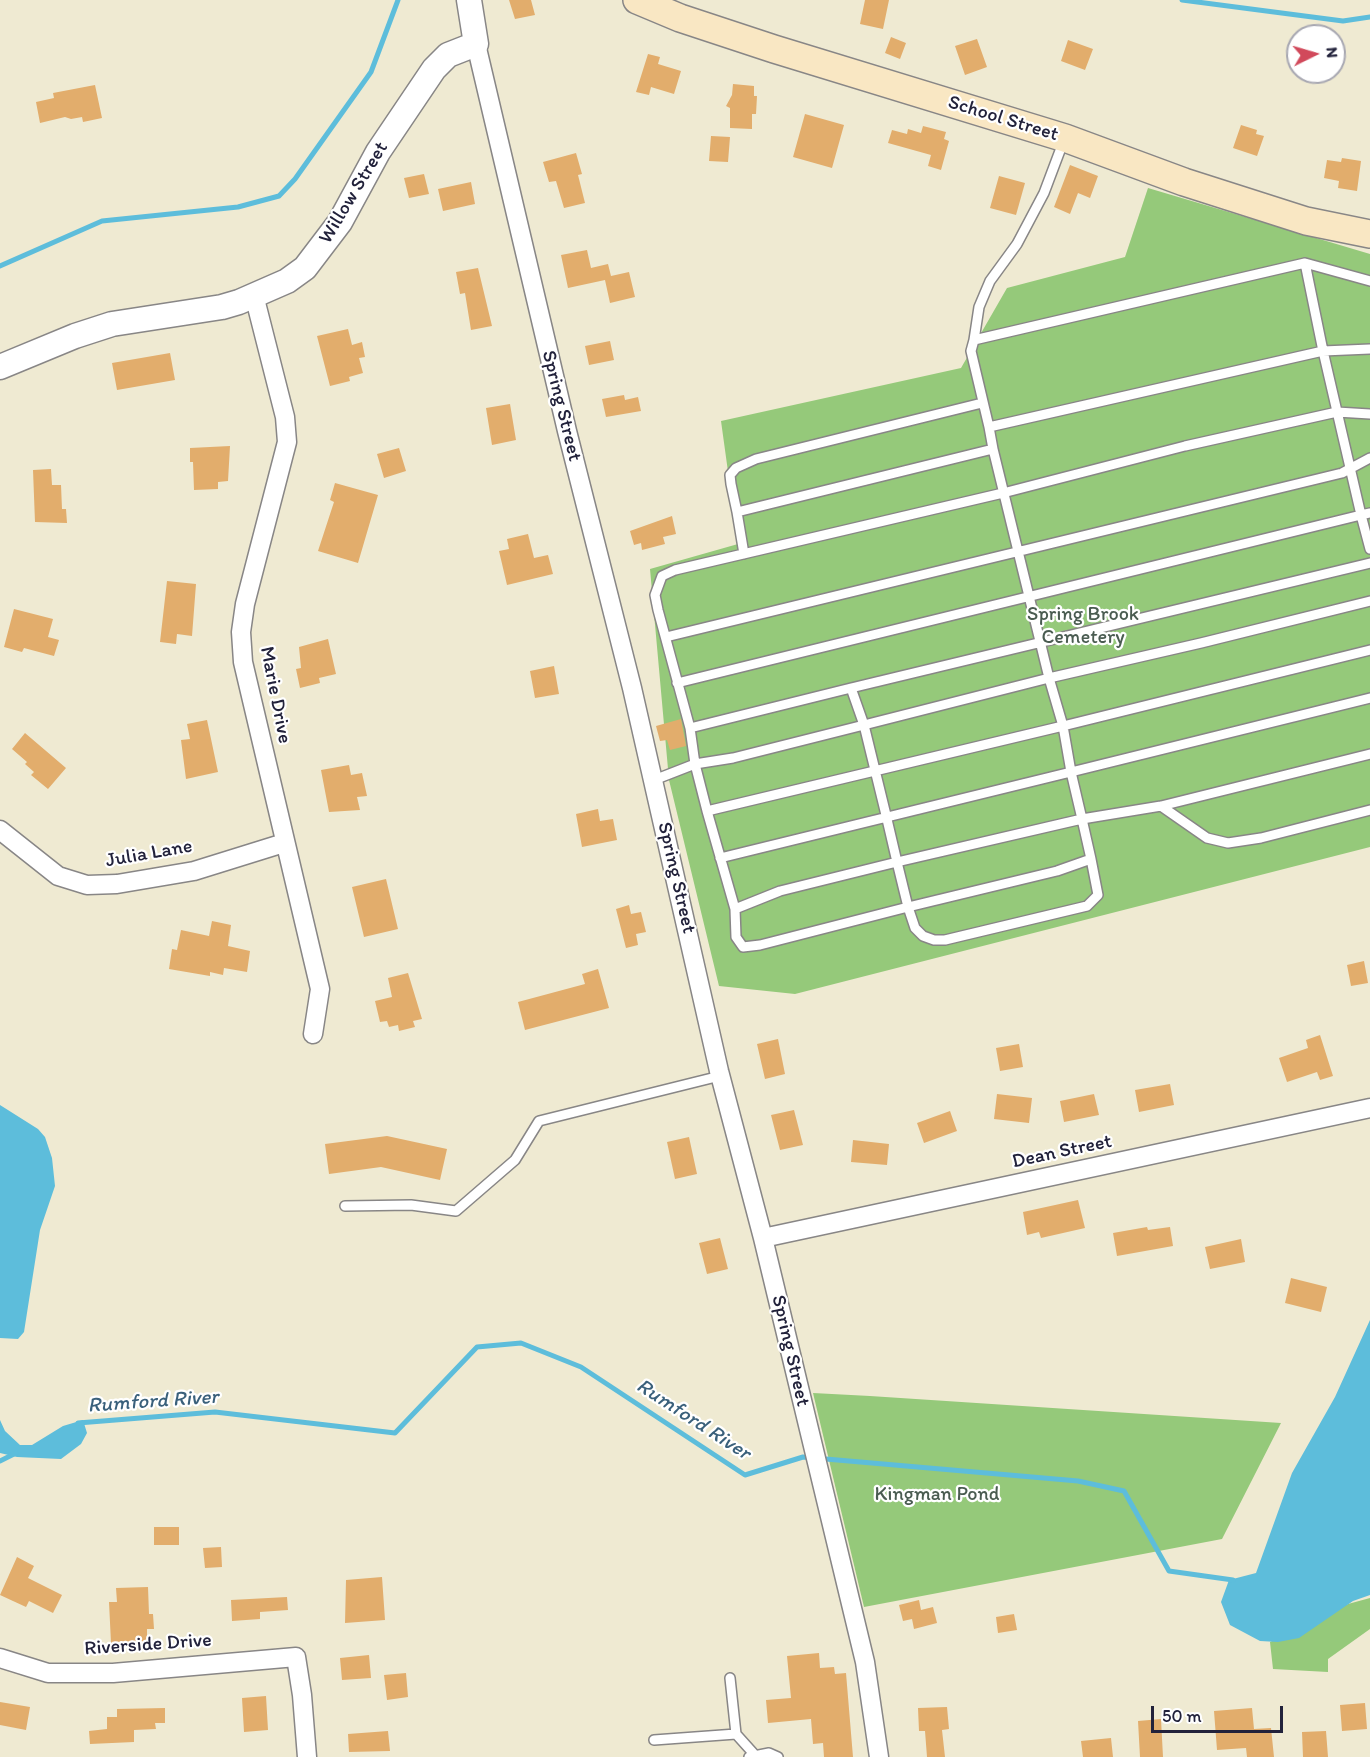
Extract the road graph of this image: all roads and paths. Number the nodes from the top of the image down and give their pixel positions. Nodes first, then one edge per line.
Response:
1 (469, 0) edge
2 (637, 0) edge
3 (476, 44) junction
4 (1065, 138) junction
5 (1370, 234) edge
6 (1305, 263) junction
7 (1370, 281) edge
8 (254, 295) junction
9 (974, 340) junction
10 (1370, 349) edge
11 (1323, 351) junction
12 (0, 367) edge
13 (982, 403) junction
14 (1337, 412) junction
15 (1370, 414) edge
16 (989, 427) junction
17 (993, 449) junction
18 (1370, 458) edge
19 (1349, 468) junction
20 (1003, 493) junction
21 (737, 512) junction
22 (1366, 514) edge
23 (1370, 549) edge
24 (1017, 551) junction
25 (744, 554) junction
26 (1370, 563) edge
27 (1030, 597) junction
28 (1370, 601) edge
29 (666, 637) junction
30 (1041, 644) junction
31 (1370, 650) edge
32 (1049, 678) junction
33 (677, 683) junction
34 (851, 688) junction
35 (1370, 698) edge
36 (864, 725) junction
37 (1063, 726) junction
38 (690, 728) junction
39 (1370, 754) edge
40 (695, 764) junction
41 (875, 771) junction
42 (1071, 772) junction
43 (654, 780) junction
44 (1161, 806) junction
45 (1370, 810) edge
46 (707, 811) junction
47 (886, 815) junction
48 (1082, 819) junction
49 (0, 830) edge
50 (284, 843) junction
51 (720, 858) junction
52 (1091, 859) junction
53 (897, 862) junction
54 (908, 907) junction
55 (735, 909) junction
56 (313, 1034) dead end
57 (720, 1076) junction
58 (1370, 1108) edge
59 (345, 1206) dead end
60 (763, 1238) junction
61 (0, 1658) edge
62 (730, 1678) dead end
63 (736, 1734) junction
64 (654, 1740) dead end
65 (752, 1755) edge
66 (307, 1757) edge
67 (778, 1757) edge
68 (879, 1757) edge

1 - 3 street, Spring Street
2 - 4 main road, School Street
3 - 8 street, Willow Street
3 - 43 street, Spring Street
4 - 5 main road, School Street
4 - 9 lane
6 - 7 lane
6 - 9 lane
6 - 11 lane
8 - 12 street, Willow Street
8 - 50 street, Marie Drive
9 - 13 lane
10 - 11 lane
11 - 14 lane
11 - 16 lane
13 - 16 lane
13 - 21 lane
14 - 15 lane
14 - 19 lane
14 - 20 lane
16 - 17 lane
17 - 20 lane
17 - 21 lane
18 - 19 lane
19 - 22 lane
19 - 24 lane
20 - 24 lane
20 - 25 lane
21 - 25 lane
22 - 23 lane
22 - 27 lane
24 - 27 lane
24 - 29 lane
25 - 29 lane
26 - 30 lane
27 - 30 lane
27 - 33 lane
28 - 32 lane
29 - 33 lane
30 - 32 lane
30 - 34 lane
31 - 37 lane
32 - 36 lane
32 - 37 lane
33 - 38 lane
34 - 36 lane
34 - 38 lane
35 - 42 lane
36 - 40 lane
36 - 41 lane
37 - 41 lane
37 - 42 lane
38 - 40 lane
39 - 44 lane
40 - 43 lane
40 - 46 lane
41 - 46 lane
41 - 47 lane
42 - 47 lane
42 - 48 lane
43 - 57 street, Spring Street
44 - 45 lane
44 - 48 lane
46 - 51 lane
47 - 51 lane
47 - 53 lane
48 - 52 lane
48 - 53 lane
49 - 50 street, Julia Lane
50 - 56 street, Marie Drive
51 - 55 lane
52 - 54 lane
52 - 54 lane
53 - 54 lane
53 - 55 lane
54 - 55 lane
57 - 59 lane
57 - 60 street, Spring Street
58 - 60 street, Dean Street
60 - 68 street, Spring Street
61 - 66 street, Riverside Drive
62 - 63 lane
63 - 64 lane
63 - 65 lane
65 - 67 lane

